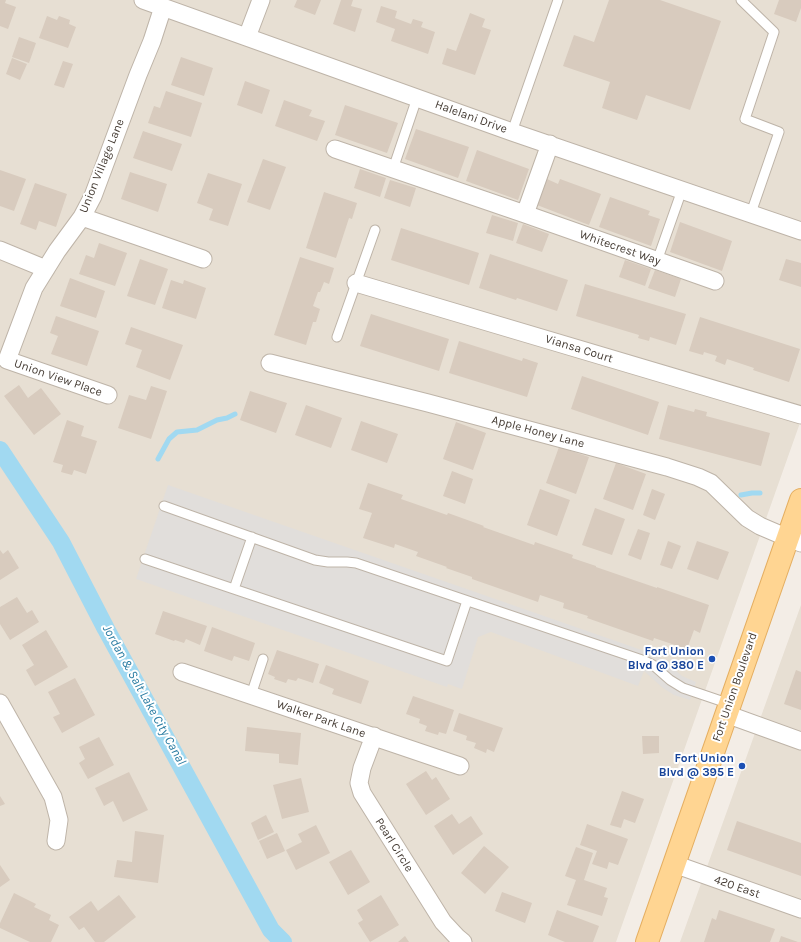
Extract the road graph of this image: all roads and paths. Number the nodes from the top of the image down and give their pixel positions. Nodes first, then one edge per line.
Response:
1 (143, 0) edge
2 (261, 0) edge
3 (741, 0) edge
4 (555, 1) edge
5 (163, 7) junction
6 (247, 37) junction
7 (417, 98) junction
8 (512, 132) junction
9 (550, 144) junction
10 (335, 149) dead end
11 (392, 169) junction
12 (682, 190) junction
13 (751, 213) junction
14 (525, 214) junction
15 (82, 217) junction
16 (374, 230) dead end
17 (801, 231) edge
18 (0, 250) edge
19 (203, 259) dead end
20 (657, 261) junction
21 (46, 269) junction
22 (715, 281) dead end
23 (356, 283) junction
24 (338, 337) dead end
25 (6, 352) edge
26 (270, 363) dead end
27 (108, 395) dead end
28 (801, 415) edge
29 (801, 500) edge
30 (164, 506) dead end
31 (252, 537) junction
32 (794, 541) edge
33 (145, 559) dead end
34 (234, 589) junction
35 (467, 601) junction
36 (263, 659) dead end
37 (182, 672) dead end
38 (251, 695) junction
39 (0, 703) edge
40 (728, 709) junction
41 (374, 736) junction
42 (801, 741) edge
43 (460, 766) dead end
44 (56, 841) dead end
45 (674, 864) junction
46 (801, 909) edge
47 (463, 942) edge
48 (646, 942) edge

1 - 5 street, Halelani Drive
2 - 6 street
3 - 13 lane
4 - 8 lane
5 - 6 street, Halelani Drive
5 - 15 street, Union Village Lane
6 - 7 street, Halelani Drive
7 - 8 street, Halelani Drive
7 - 11 lane
8 - 9 street, Halelani Drive
9 - 12 street, Halelani Drive
9 - 14 street
10 - 11 street, Whitecrest Way
11 - 14 street, Whitecrest Way
12 - 13 street, Halelani Drive
12 - 20 lane
13 - 17 street, Halelani Drive
14 - 20 street, Whitecrest Way
15 - 19 street
15 - 21 street, Union Village Lane
16 - 23 lane
18 - 21 street
20 - 22 street, Whitecrest Way
21 - 25 street, Union Village Lane
23 - 24 lane
23 - 28 street, Viansa Court
25 - 27 street, Union View Place
26 - 32 street, Apple Honey Lane
29 - 32 main road, Fort Union Boulevard
30 - 31 lane
31 - 34 lane
31 - 35 lane
32 - 40 main road, Fort Union Boulevard
33 - 34 lane
34 - 35 lane
35 - 40 lane
36 - 38 lane
37 - 38 street, Walker Park Lane
38 - 41 street, Walker Park Lane
39 - 44 street
40 - 42 street
40 - 45 main road, Fort Union Boulevard
41 - 43 street, Walker Park Lane
41 - 47 street, Pearl Circle
45 - 46 street, 420 East
45 - 48 main road, Fort Union Boulevard

